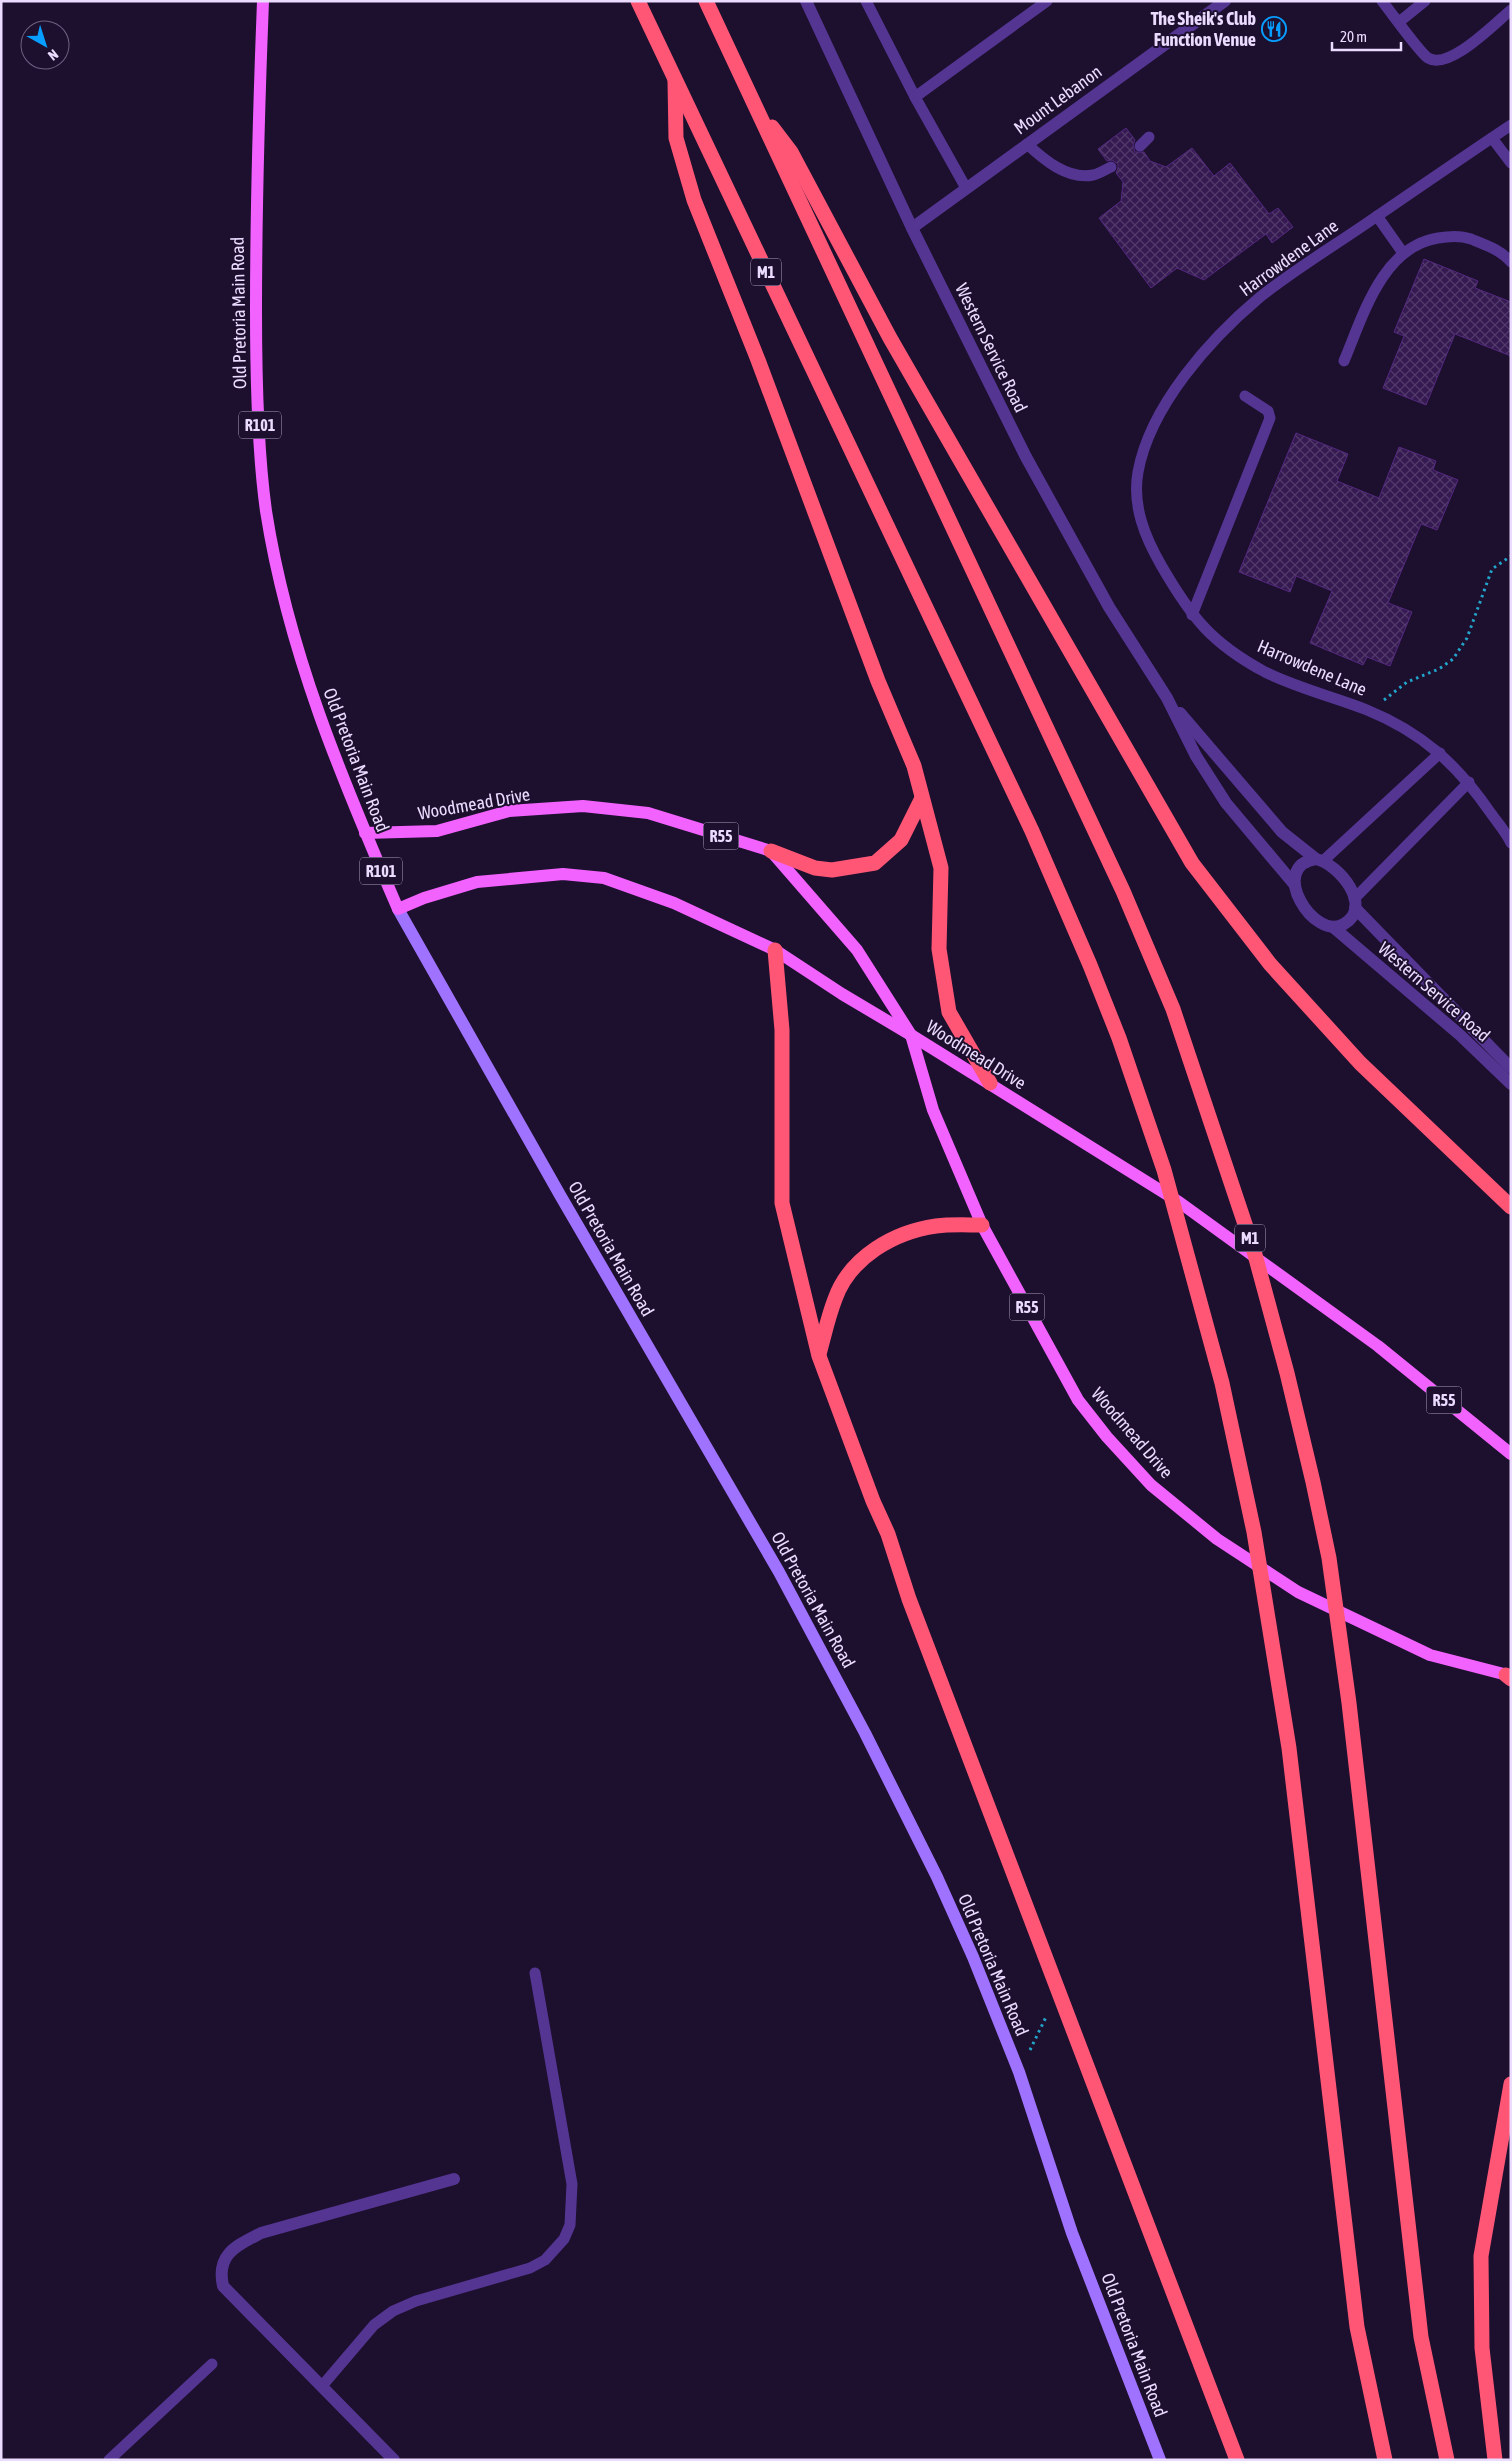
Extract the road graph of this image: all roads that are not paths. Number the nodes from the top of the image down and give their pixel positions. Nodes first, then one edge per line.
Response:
1 (263, 1) edge
2 (638, 1) edge
3 (706, 1) edge
4 (806, 1) edge
5 (866, 1) edge
6 (1047, 1) edge
7 (1225, 1) edge
8 (1382, 1) edge
9 (1425, 1) edge
10 (1511, 10) edge
11 (1399, 22) junction
12 (675, 77) junction
13 (915, 97) junction
14 (755, 104) junction
15 (1511, 125) edge
16 (1149, 137) dead end
17 (1492, 138) junction
18 (1027, 144) junction
19 (1140, 146) dead end
20 (1511, 163) edge
21 (1111, 167) dead end
22 (966, 188) junction
23 (1377, 216) junction
24 (912, 228) junction
25 (1404, 253) junction
26 (1511, 262) edge
27 (1344, 361) dead end
28 (1245, 396) dead end
29 (1192, 615) junction
30 (1167, 698) junction
31 (1440, 753) junction
32 (1469, 782) junction
33 (922, 798) junction
34 (365, 833) junction
35 (1511, 844) edge
36 (771, 851) junction
37 (1320, 860) junction
38 (1294, 884) junction
39 (1355, 904) junction
40 (398, 909) junction
41 (1333, 927) junction
42 (775, 950) junction
43 (911, 1035) junction
44 (1511, 1068) edge
45 (990, 1084) junction
46 (1511, 1084) edge
47 (1511, 1207) edge
48 (982, 1225) junction
49 (819, 1356) junction
50 (1511, 1454) edge
51 (1509, 1677) edge
52 (535, 1973) dead end
53 (1511, 2084) edge
54 (454, 2179) dead end
55 (212, 2364) dead end
56 (322, 2386) junction
57 (109, 2460) edge
58 (394, 2460) edge
59 (1160, 2460) edge
60 (1237, 2460) edge
61 (1385, 2460) edge
62 (1446, 2460) edge
63 (1495, 2460) edge

1 - 34 main road, Old Pretoria Main Road / R101
2 - 12 highway, M1
3 - 14 highway, M1
4 - 24 street, Western Service Road
5 - 13 lane
6 - 13 lane
7 - 18 street, Mount Lebanon
8 - 11 lane
9 - 11 lane
10 - 11 lane
12 - 33 highway
12 - 61 highway, M1
13 - 22 lane
14 - 47 highway
14 - 62 highway, M1
15 - 17 lane, Harrowdene Lane
16 - 19 lane
17 - 20 lane
17 - 23 lane, Harrowdene Lane
18 - 21 lane
18 - 22 street, Mount Lebanon
22 - 24 street, Mount Lebanon
23 - 25 lane
23 - 29 lane, Harrowdene Lane
24 - 30 street, Western Service Road
25 - 26 lane
25 - 27 lane
28 - 29 lane
29 - 31 lane, Harrowdene Lane
30 - 37 street, Western Service Road
30 - 38 street, Western Service Road
31 - 32 lane, Harrowdene Lane
31 - 37 lane
32 - 35 lane, Harrowdene Lane
32 - 39 lane
33 - 36 highway
33 - 45 highway
34 - 36 main road, Woodmead Drive / R55
34 - 40 main road, Old Pretoria Main Road / R101
36 - 43 main road, Woodmead Drive / R55
37 - 38 street
37 - 39 street
38 - 41 street
39 - 41 street
39 - 44 street, Western Service Road
40 - 42 main road, Woodmead Drive / R55
40 - 59 main road, Old Pretoria Main Road / R101
41 - 46 street, Western Service Road
42 - 43 main road, Woodmead Drive / R55
42 - 49 highway
43 - 45 main road, Woodmead Drive / R55
43 - 48 main road, Woodmead Drive / R55
45 - 50 main road, Woodmead Drive / R55
48 - 49 highway
48 - 51 main road, Woodmead Drive / R55
49 - 60 highway
52 - 56 lane
53 - 63 highway
54 - 56 street
55 - 57 lane
56 - 58 street

